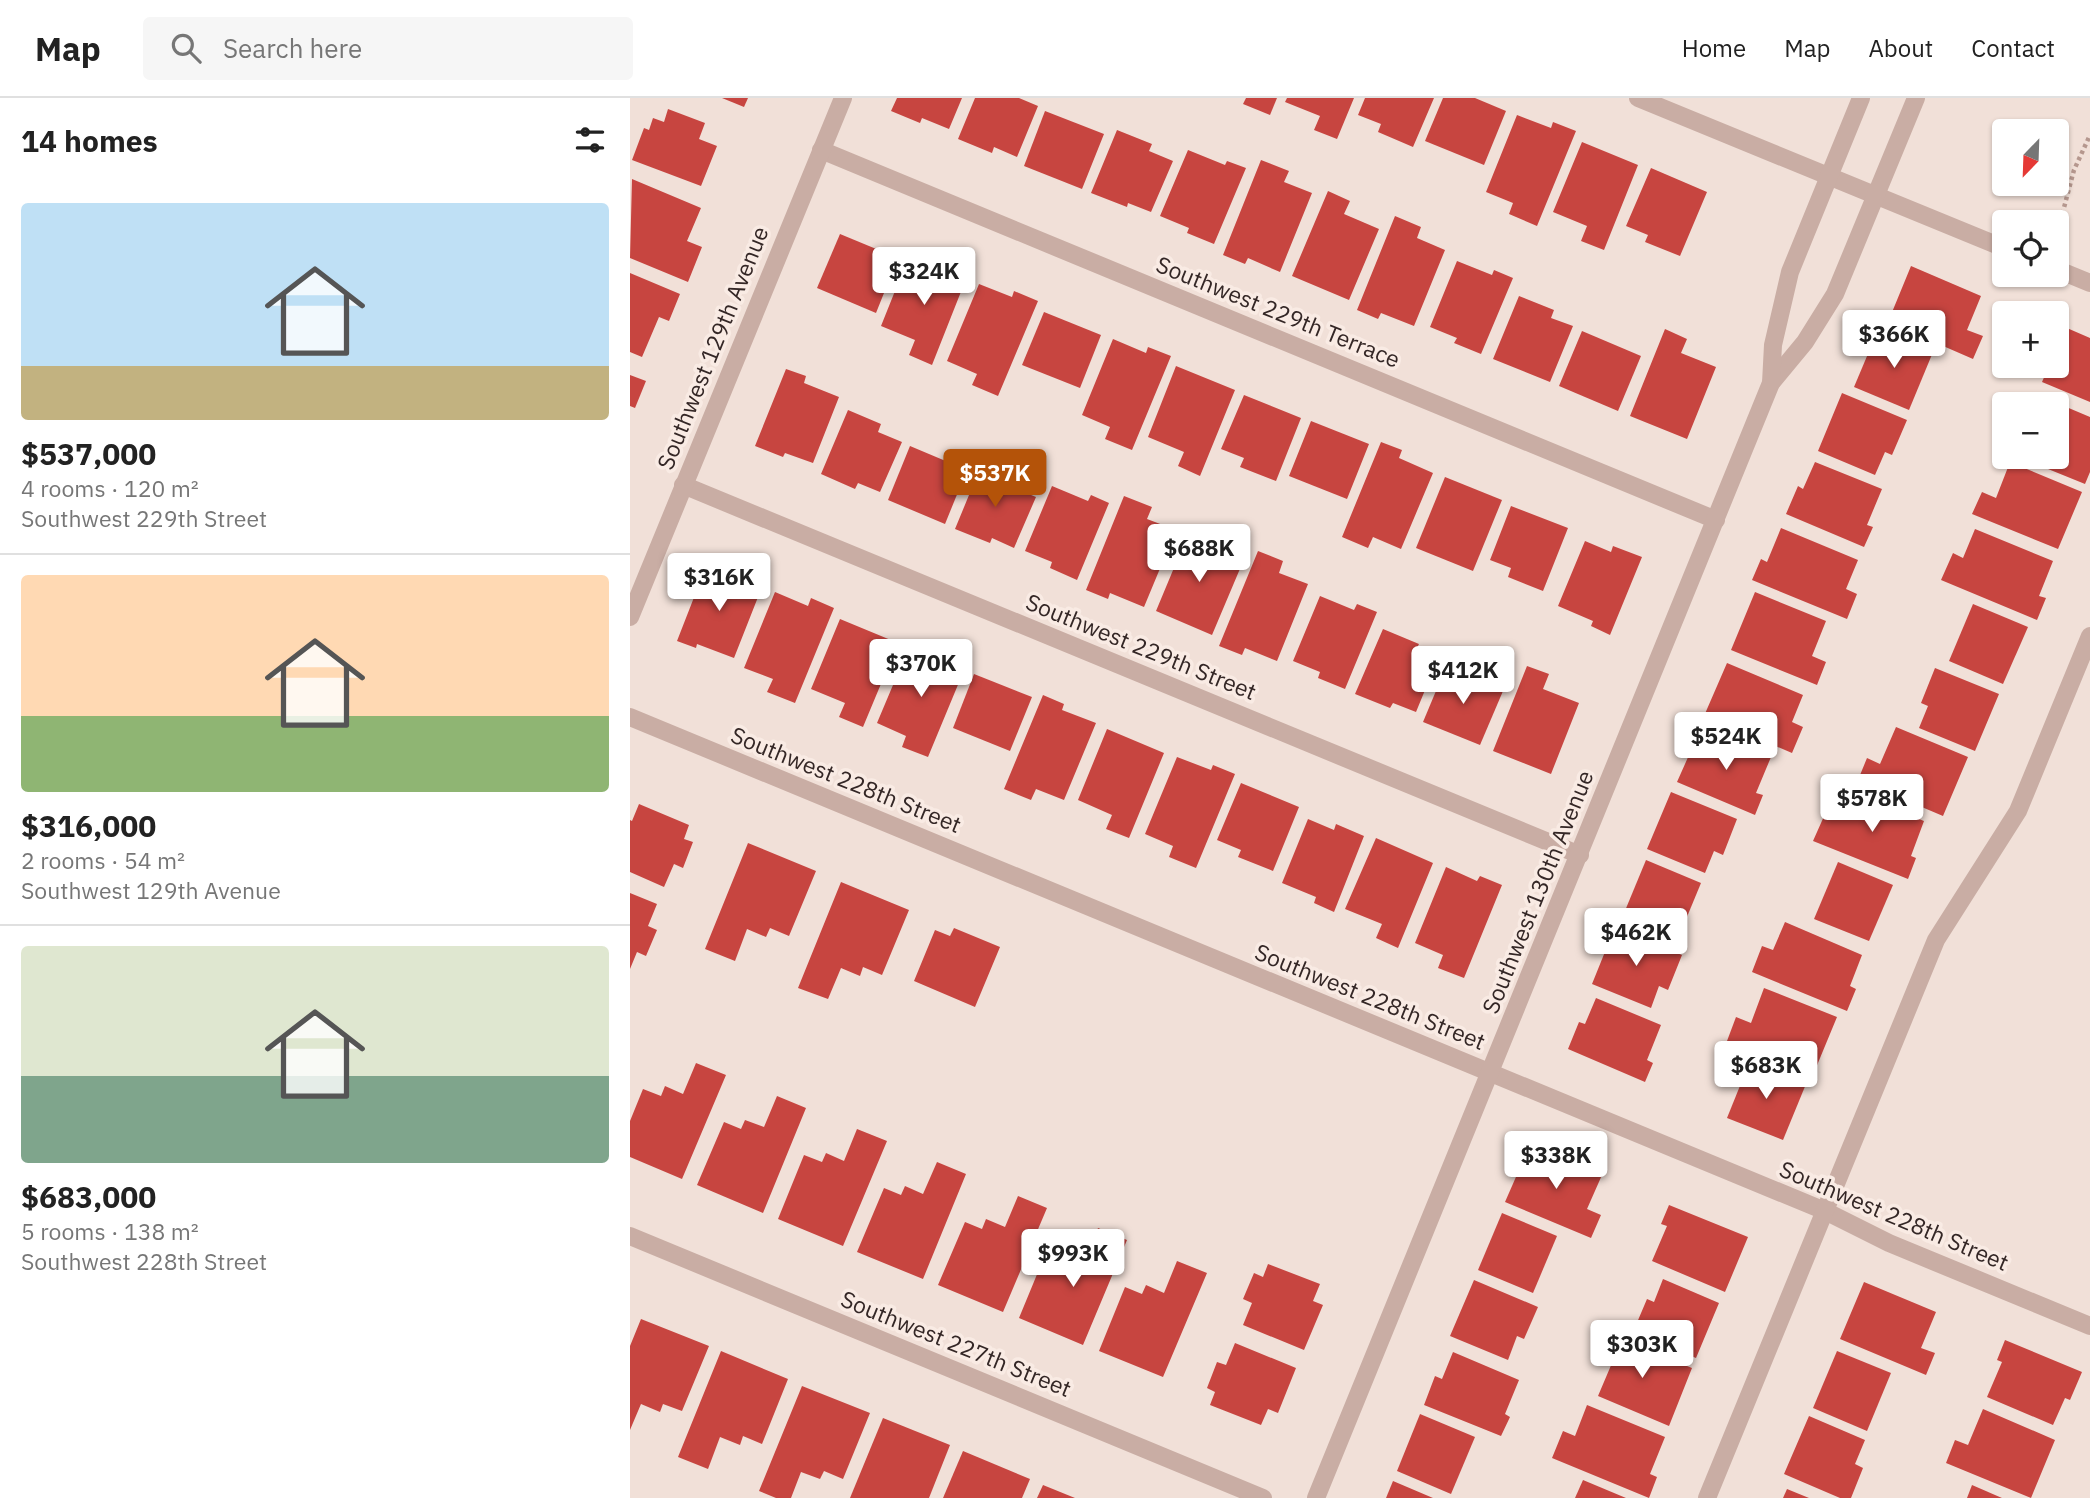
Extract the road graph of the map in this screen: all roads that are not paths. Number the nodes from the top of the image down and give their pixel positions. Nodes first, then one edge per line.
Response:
1 (843, 98) edge
2 (1638, 98) edge
3 (1861, 98) edge
4 (1916, 98) edge
5 (821, 150) junction
6 (1828, 176) junction
7 (1876, 195) junction
8 (1992, 242) edge
9 (2069, 274) edge
10 (2090, 283) edge
11 (1771, 383) junction
12 (684, 485) junction
13 (1716, 520) junction
14 (630, 617) edge
15 (2090, 636) edge
16 (630, 717) edge
17 (1580, 855) junction
18 (1490, 1073) junction
19 (1825, 1211) junction
20 (630, 1236) edge
21 (2090, 1326) edge
22 (1263, 1498) edge
23 (1316, 1498) edge
24 (1707, 1498) edge

1 - 5 street, Southwest 129th Avenue
2 - 6 street
3 - 6 street, Southwest 130th Avenue
4 - 7 street, Southwest 130th Avenue
5 - 12 street, Southwest 129th Avenue
5 - 13 street, Southwest 229th Terrace
6 - 7 street
6 - 11 street, Southwest 130th Avenue
7 - 8 street
7 - 11 street, Southwest 130th Avenue
9 - 10 street
11 - 13 street, Southwest 130th Avenue
12 - 14 street, Southwest 129th Avenue
12 - 17 street, Southwest 229th Street
13 - 17 street, Southwest 130th Avenue
15 - 19 street
16 - 18 street, Southwest 228th Street
17 - 18 street, Southwest 130th Avenue
18 - 19 street, Southwest 228th Street
18 - 23 street, Southwest 130th Avenue
19 - 21 street, Southwest 228th Street
19 - 24 street
20 - 22 street, Southwest 227th Street

